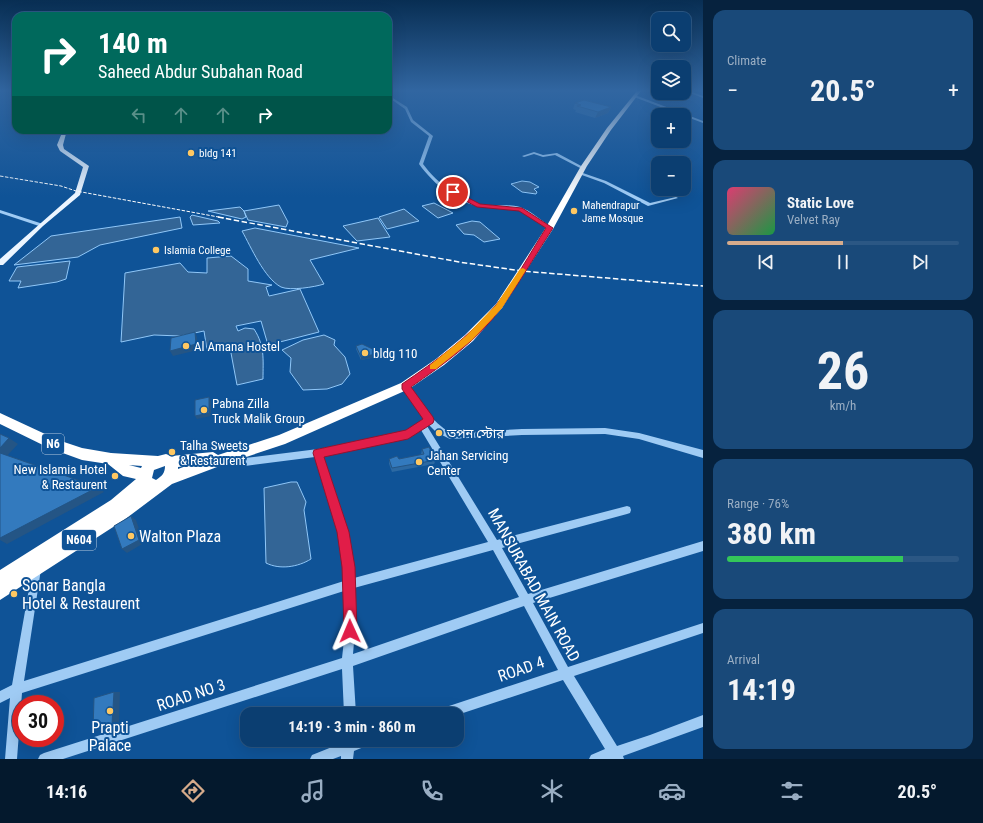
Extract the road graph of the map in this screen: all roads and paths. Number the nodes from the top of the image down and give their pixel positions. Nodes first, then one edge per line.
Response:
1 (419, 126) edge
2 (611, 126) edge
3 (64, 134) edge
4 (524, 156) dead end
5 (582, 170) junction
6 (676, 198) dead end
7 (0, 211) edge
8 (41, 225) junction
9 (550, 228) junction
10 (0, 263) edge
11 (405, 386) junction
12 (0, 418) edge
13 (426, 423) junction
14 (318, 453) junction
15 (703, 454) edge
16 (229, 456) junction
17 (111, 459) junction
18 (163, 462) junction
19 (153, 480) junction
20 (117, 510) junction
21 (626, 510) dead end
22 (495, 546) junction
23 (703, 546) edge
24 (36, 567) junction
25 (0, 579) edge
26 (350, 584) junction
27 (0, 592) edge
28 (526, 600) junction
29 (703, 628) edge
30 (347, 662) junction
31 (565, 672) junction
32 (18, 689) junction
33 (0, 697) edge
34 (350, 707) edge
35 (463, 707) edge
36 (703, 721) edge
37 (348, 748) edge
38 (616, 755) edge
39 (11, 759) edge
40 (44, 759) edge
41 (316, 759) edge
42 (595, 759) edge

1 - 9 street
2 - 5 highway
3 - 8 main road
4 - 5 street
5 - 6 street
5 - 9 highway
7 - 8 street
8 - 10 main road
9 - 11 highway
11 - 13 street
11 - 16 highway
12 - 17 highway, N6
13 - 14 street
13 - 15 street
13 - 22 street, MANSURABAD MAIN ROAD
14 - 16 street
14 - 26 street
16 - 18 highway
16 - 19 highway
17 - 18 highway
17 - 19 highway
18 - 19 highway, N604
18 - 19 highway
19 - 20 highway, N604
20 - 24 highway, N604
20 - 25 highway, N604
21 - 22 street
22 - 26 street
22 - 28 street, MANSURABAD MAIN ROAD
23 - 28 street, ROAD NO 3
24 - 27 highway, N604
24 - 32 street
26 - 30 street
26 - 32 street
28 - 30 street, ROAD NO 3
28 - 31 street, MANSURABAD MAIN ROAD
29 - 31 street, ROAD 4
30 - 34 street
30 - 40 street, ROAD NO 3
31 - 35 street, ROAD 4
31 - 38 street, MANSURABAD MAIN ROAD
32 - 33 street
32 - 39 street
36 - 38 street
37 - 41 street
38 - 42 street

